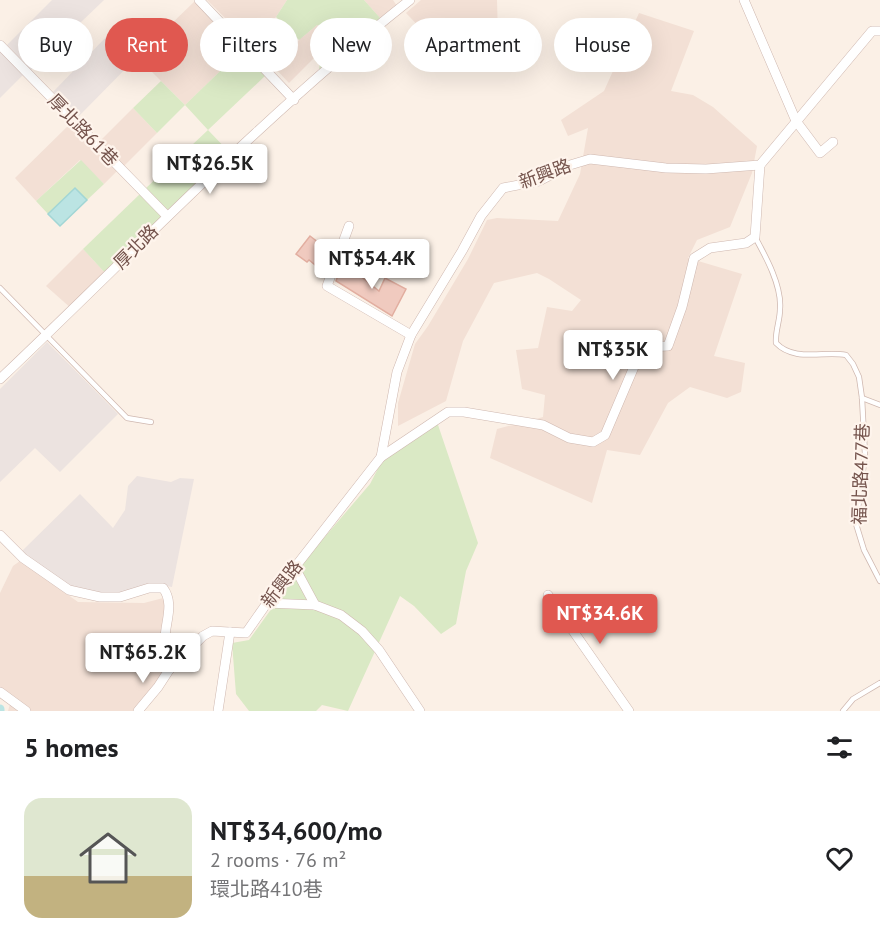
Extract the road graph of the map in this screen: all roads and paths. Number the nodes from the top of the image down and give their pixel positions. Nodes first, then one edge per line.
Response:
1 (199, 0) edge
2 (410, 0) edge
3 (744, 0) edge
4 (880, 31) edge
5 (0, 45) edge
6 (294, 100) junction
7 (795, 121) junction
8 (833, 142) dead end
9 (760, 165) junction
10 (167, 216) junction
11 (350, 226) dead end
12 (755, 237) junction
13 (0, 288) edge
14 (411, 335) junction
15 (46, 336) junction
16 (0, 379) edge
17 (862, 398) junction
18 (880, 405) edge
19 (151, 422) dead end
20 (381, 457) junction
21 (0, 535) edge
22 (295, 568) junction
23 (880, 581) edge
24 (548, 595) dead end
25 (267, 603) junction
26 (315, 605) junction
27 (230, 632) junction
28 (169, 670) junction
29 (880, 682) edge
30 (0, 692) edge
31 (26, 711) edge
32 (138, 711) edge
33 (218, 711) edge
34 (420, 711) edge
35 (629, 711) edge
36 (842, 711) edge

1 - 6 street
2 - 6 street, 厚北路
3 - 7 street
4 - 7 street
5 - 10 street, 厚北路61巷
6 - 10 street, 厚北路
7 - 8 street
7 - 9 street
9 - 12 street
9 - 14 street, 新興路
10 - 15 street, 厚北路
11 - 14 street
12 - 17 lane, 福北路477巷
12 - 20 street
13 - 15 lane
14 - 20 street, 新興路
15 - 16 street, 厚北路
15 - 19 lane
17 - 18 lane, 福北路477巷
17 - 23 lane, 福北路477巷
20 - 22 street, 新興路
21 - 28 street
22 - 25 street, 新興路
22 - 26 street
24 - 35 street
25 - 26 street
25 - 27 street, 新興路
26 - 34 street
27 - 28 street
27 - 33 street
28 - 32 street
29 - 36 lane
30 - 31 street

